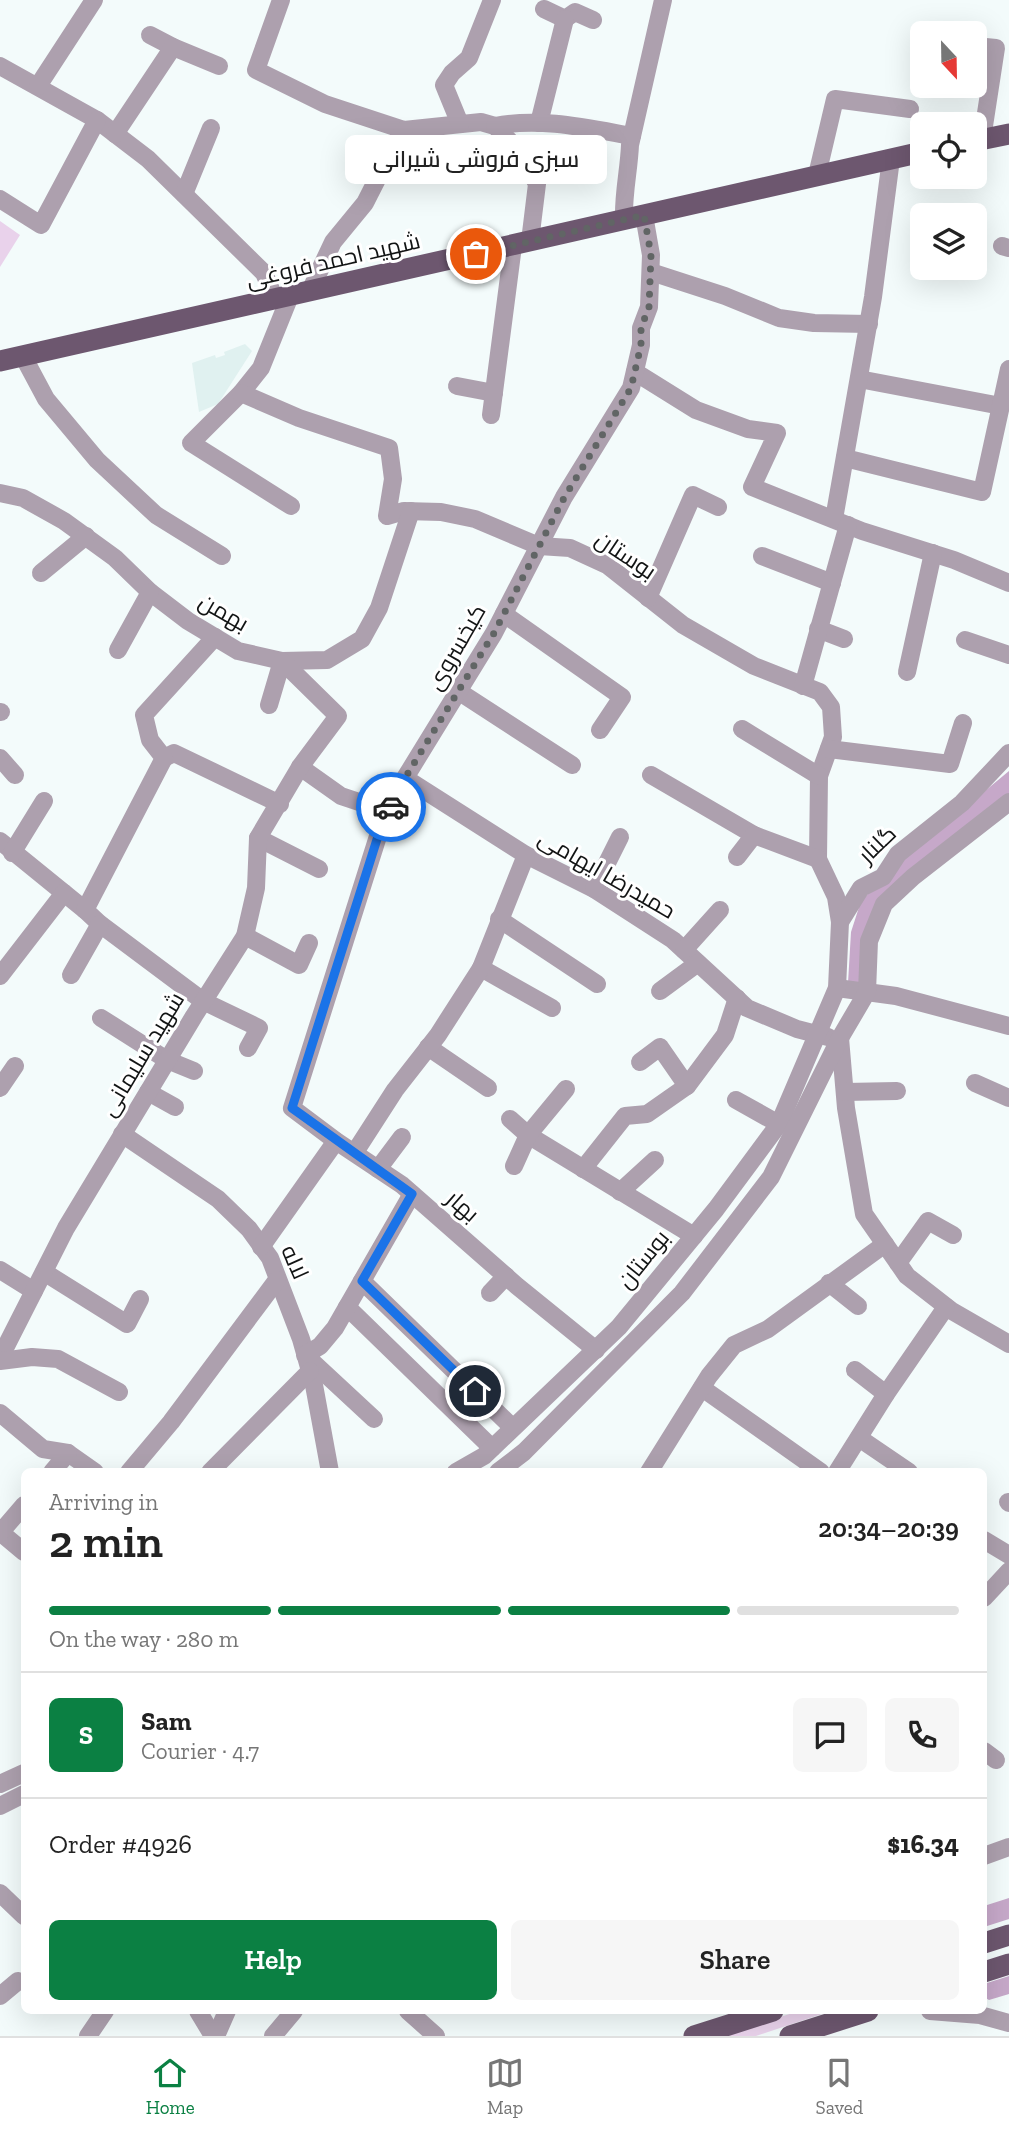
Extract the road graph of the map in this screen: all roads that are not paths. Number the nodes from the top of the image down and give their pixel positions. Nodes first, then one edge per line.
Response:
1 (94, 0) edge
2 (281, 0) edge
3 (492, 0) edge
4 (663, 0) edge
5 (544, 9) dead end
6 (565, 19) junction
7 (593, 20) dead end
8 (150, 35) dead end
9 (173, 47) junction
10 (987, 47) edge
11 (0, 66) edge
12 (219, 66) dead end
13 (37, 86) junction
14 (910, 109) dead end
15 (97, 121) junction
16 (539, 123) junction
17 (460, 124) junction
18 (495, 126) junction
19 (211, 128) dead end
20 (404, 130) junction
21 (115, 134) junction
22 (632, 136) junction
23 (995, 138) edge
24 (910, 155) edge
25 (891, 159) junction
26 (817, 175) junction
27 (184, 194) junction
28 (0, 200) edge
29 (634, 218) junction
30 (521, 244) junction
31 (651, 272) junction
32 (292, 296) junction
33 (869, 324) junction
34 (23, 356) junction
35 (0, 361) edge
36 (1009, 369) edge
37 (635, 372) junction
38 (859, 379) junction
39 (457, 386) dead end
40 (241, 393) junction
41 (494, 393) junction
42 (1001, 406) junction
43 (491, 415) dead end
44 (845, 458) junction
45 (0, 493) edge
46 (291, 506) dead end
47 (718, 507) dead end
48 (411, 511) junction
49 (841, 522) junction
50 (86, 536) junction
51 (539, 547) junction
52 (933, 553) junction
53 (222, 556) dead end
54 (762, 556) dead end
55 (41, 573) dead end
56 (832, 583) junction
57 (1009, 583) edge
58 (150, 592) junction
59 (648, 598) junction
60 (504, 614) junction
61 (818, 629) junction
62 (215, 637) junction
63 (844, 639) dead end
64 (965, 640) dead end
65 (118, 650) dead end
66 (1009, 655) edge
67 (282, 661) junction
68 (907, 671) dead end
69 (803, 686) junction
70 (458, 691) junction
71 (269, 705) dead end
72 (963, 723) dead end
73 (742, 729) dead end
74 (600, 730) dead end
75 (828, 750) junction
76 (1009, 753) edge
77 (0, 758) edge
78 (164, 758) junction
79 (572, 765) dead end
80 (300, 767) junction
81 (15, 775) dead end
82 (651, 775) dead end
83 (819, 776) junction
84 (405, 778) junction
85 (44, 801) dead end
86 (1009, 802) edge
87 (280, 804) junction
88 (388, 813) junction
89 (754, 835) junction
90 (620, 837) dead end
91 (258, 838) junction
92 (6, 847) edge
93 (526, 855) junction
94 (737, 857) dead end
95 (818, 859) junction
96 (319, 869) dead end
97 (594, 889) junction
98 (64, 893) junction
99 (85, 909) junction
100 (720, 910) dead end
101 (499, 919) junction
102 (839, 922) junction
103 (100, 924) junction
104 (244, 936) junction
105 (309, 943) dead end
106 (684, 950) junction
107 (698, 963) junction
108 (481, 968) junction
109 (71, 975) dead end
110 (0, 976) edge
111 (597, 984) dead end
112 (837, 988) junction
113 (660, 992) dead end
114 (867, 992) junction
115 (737, 998) junction
116 (203, 1001) junction
117 (552, 1008) dead end
118 (101, 1018) dead end
119 (1009, 1026) edge
120 (816, 1035) junction
121 (840, 1038) junction
122 (428, 1047) junction
123 (248, 1048) dead end
124 (167, 1060) junction
125 (640, 1062) dead end
126 (15, 1066) dead end
127 (194, 1071) dead end
128 (975, 1083) dead end
129 (687, 1086) junction
130 (0, 1088) edge
131 (488, 1088) dead end
132 (566, 1089) dead end
133 (897, 1091) dead end
134 (148, 1092) junction
135 (845, 1092) junction
136 (1009, 1098) edge
137 (736, 1100) dead end
138 (175, 1107) dead end
139 (292, 1108) joint
140 (510, 1118) dead end
141 (779, 1124) junction
142 (122, 1134) junction
143 (528, 1135) junction
144 (402, 1136) dead end
145 (336, 1141) junction
146 (355, 1152) junction
147 (655, 1160) dead end
148 (514, 1166) dead end
149 (378, 1169) junction
150 (583, 1169) junction
151 (620, 1192) junction
152 (412, 1194) junction
153 (953, 1235) dead end
154 (694, 1236) junction
155 (885, 1244) junction
156 (261, 1247) junction
157 (898, 1263) junction
158 (0, 1270) edge
159 (44, 1272) junction
160 (506, 1276) junction
161 (277, 1280) junction
162 (362, 1281) junction
163 (829, 1283) junction
164 (34, 1291) junction
165 (490, 1293) dead end
166 (140, 1299) dead end
167 (858, 1306) dead end
168 (347, 1307) junction
169 (946, 1307) junction
170 (1009, 1344) edge
171 (596, 1350) junction
172 (0, 1360) edge
173 (308, 1363) junction
174 (855, 1370) dead end
175 (702, 1388) junction
176 (119, 1392) dead end
177 (886, 1394) junction
178 (0, 1413) edge
179 (374, 1419) dead end
180 (512, 1427) junction
181 (859, 1438) junction
182 (492, 1448) junction
183 (68, 1453) junction
184 (55, 1468) edge
185 (89, 1468) edge
186 (132, 1468) edge
187 (214, 1468) edge
188 (329, 1468) edge
189 (463, 1468) edge
190 (503, 1468) edge
191 (652, 1468) edge
192 (815, 1468) edge
193 (840, 1468) edge
194 (903, 1468) edge
195 (21, 1508) edge
196 (0, 1533) edge
197 (987, 1542) edge
198 (21, 1550) edge
199 (1009, 1555) edge
200 (1009, 1571) edge
201 (987, 1594) edge
202 (21, 1774) edge
203 (0, 1784) edge
204 (21, 1799) edge
205 (0, 1806) edge
206 (1009, 1847) edge
207 (987, 1855) edge
208 (0, 1893) edge
209 (21, 1913) edge
210 (1009, 1935) edge
211 (987, 1942) edge
212 (1009, 1964) edge
213 (987, 1971) edge
214 (18, 1981) dead end
215 (0, 1996) edge
216 (103, 2014) edge
217 (200, 2014) edge
218 (225, 2014) edge
219 (291, 2014) edge
220 (415, 2014) edge
221 (754, 2014) edge
222 (859, 2014) edge
223 (982, 2014) edge
224 (728, 2018) edge
225 (1009, 2023) edge
226 (88, 2036) edge
227 (214, 2036) edge
228 (273, 2036) edge
229 (436, 2036) edge
230 (694, 2036) edge
231 (790, 2036) edge

1 - 13 street
2 - 20 street
3 - 17 street
4 - 22 street, کیخسروی
5 - 6 street
6 - 7 street
6 - 16 street
8 - 9 street
9 - 12 street
9 - 21 street
10 - 23 street
11 - 13 street
13 - 15 street
14 - 26 street
15 - 21 street
15 - 28 street
16 - 18 street
16 - 22 street
17 - 18 street
17 - 20 street
18 - 30 street
19 - 27 street
20 - 32 street
21 - 27 street
22 - 29 street, کیخسروی
24 - 25 main road, شهید احمد فروغی
25 - 26 main road, شهید احمد فروغی
25 - 33 street
26 - 29 main road, شهید احمد فروغی
27 - 32 street
29 - 30 main road, شهید احمد فروغی
29 - 31 street, کیخسروی
30 - 32 main road, شهید احمد فروغی
30 - 41 street
31 - 33 street
31 - 37 street, کیخسروی
32 - 34 main road, شهید احمد فروغی
32 - 40 street
33 - 38 street
34 - 35 main road, شهید احمد فروغی
34 - 53 street
36 - 42 street
37 - 49 street
37 - 51 street, کیخسروی
38 - 42 street
38 - 44 street
39 - 41 street
40 - 46 street
40 - 48 street, بوستان
41 - 43 street
42 - 44 street
44 - 49 street
45 - 50 street, بهمن
47 - 59 street
48 - 51 street, بوستان
48 - 67 street, بهمن
49 - 52 street
49 - 56 street
50 - 55 street
50 - 58 street, بهمن
51 - 59 street, بوستان
51 - 60 street, کیخسروی
52 - 57 street
52 - 68 street
54 - 56 street
56 - 61 street
58 - 62 street, بهمن
58 - 65 street
59 - 69 street, بوستان
60 - 70 street, کیخسروی
60 - 74 street
61 - 63 street
61 - 69 street
62 - 67 street, بهمن
62 - 78 street
64 - 66 street
67 - 71 street
67 - 80 street
69 - 75 street, بوستان
70 - 79 street
70 - 84 street, کیخسروی
72 - 75 street
73 - 83 street
75 - 83 street
76 - 102 street, گلنار
77 - 81 street
78 - 87 street
78 - 99 street
80 - 87 street
80 - 88 street
82 - 89 street
83 - 95 street
84 - 88 street, کیخسروی
84 - 93 street, حمیدرضا ایهامی
85 - 92 street
86 - 114 street
87 - 91 street
88 - 139 street, کیخسروی
89 - 94 street
89 - 95 street
90 - 97 street
91 - 96 street
91 - 104 street, شهید سلیمانی
92 - 98 street
93 - 97 street, حمیدرضا ایهامی
93 - 101 street
95 - 102 street
97 - 106 street, حمیدرضا ایهامی
98 - 99 street
98 - 110 street
99 - 103 street
100 - 106 street
101 - 108 street
101 - 111 street
102 - 112 street
103 - 109 street
103 - 116 street
104 - 105 street
104 - 116 street, شهید سلیمانی
106 - 107 street, حمیدرضا ایهامی
107 - 113 street
107 - 115 street, حمیدرضا ایهامی
108 - 117 street
108 - 122 street
112 - 114 street
112 - 120 street
114 - 119 street
114 - 121 street
115 - 120 street, حمیدرضا ایهامی
115 - 129 street
116 - 123 street
116 - 124 street, شهید سلیمانی
118 - 124 street
120 - 121 street, حمیدرضا ایهامی
120 - 141 street, بوستان
121 - 135 street
121 - 190 street
122 - 131 street
122 - 146 street
124 - 127 street
124 - 134 street, شهید سلیمانی
125 - 129 street
126 - 130 street
128 - 136 street
129 - 150 street
132 - 143 street
133 - 135 street
134 - 138 street
134 - 142 street, شهید سلیمانی
135 - 155 street
137 - 141 street
139 - 145 street, بهار
140 - 143 street
141 - 154 street, بوستان
142 - 156 street, لاله
142 - 159 street, شهید سلیمانی
143 - 148 street
143 - 150 street
144 - 149 street
145 - 146 street, بهار
145 - 156 street
146 - 149 street, بهار
147 - 151 street
149 - 152 street, بهار
150 - 151 street
151 - 154 street
152 - 160 street, بهار
152 - 162 street
153 - 157 street
154 - 171 street, بوستان
155 - 157 street
155 - 163 street
156 - 161 street, لاله
157 - 169 street
158 - 164 street
159 - 164 street, شهید سلیمانی
159 - 166 street
160 - 165 street
160 - 171 street, بهار
161 - 173 street, لاله
161 - 186 street
162 - 168 street
162 - 180 street
163 - 167 street
163 - 175 street
164 - 172 street, شهید سلیمانی
168 - 173 street
168 - 182 street
169 - 170 street
169 - 177 street
171 - 180 street, بوستان
172 - 176 street
173 - 179 street
173 - 187 street
173 - 188 street, لاله
174 - 177 street
175 - 191 street
175 - 192 street
177 - 181 street
178 - 183 street
180 - 182 street, بوستان
181 - 193 street
181 - 194 street
182 - 189 street, بوستان
183 - 184 street
183 - 185 street
195 - 196 street
196 - 198 street
197 - 199 street
200 - 201 street
202 - 203 street
204 - 205 street
206 - 207 street
208 - 209 street
210 - 211 main road
212 - 213 main road
214 - 215 street
216 - 226 street
217 - 227 street
218 - 227 street
219 - 228 street
220 - 229 street
221 - 224 main road
222 - 231 main road
223 - 225 street
224 - 230 main road

